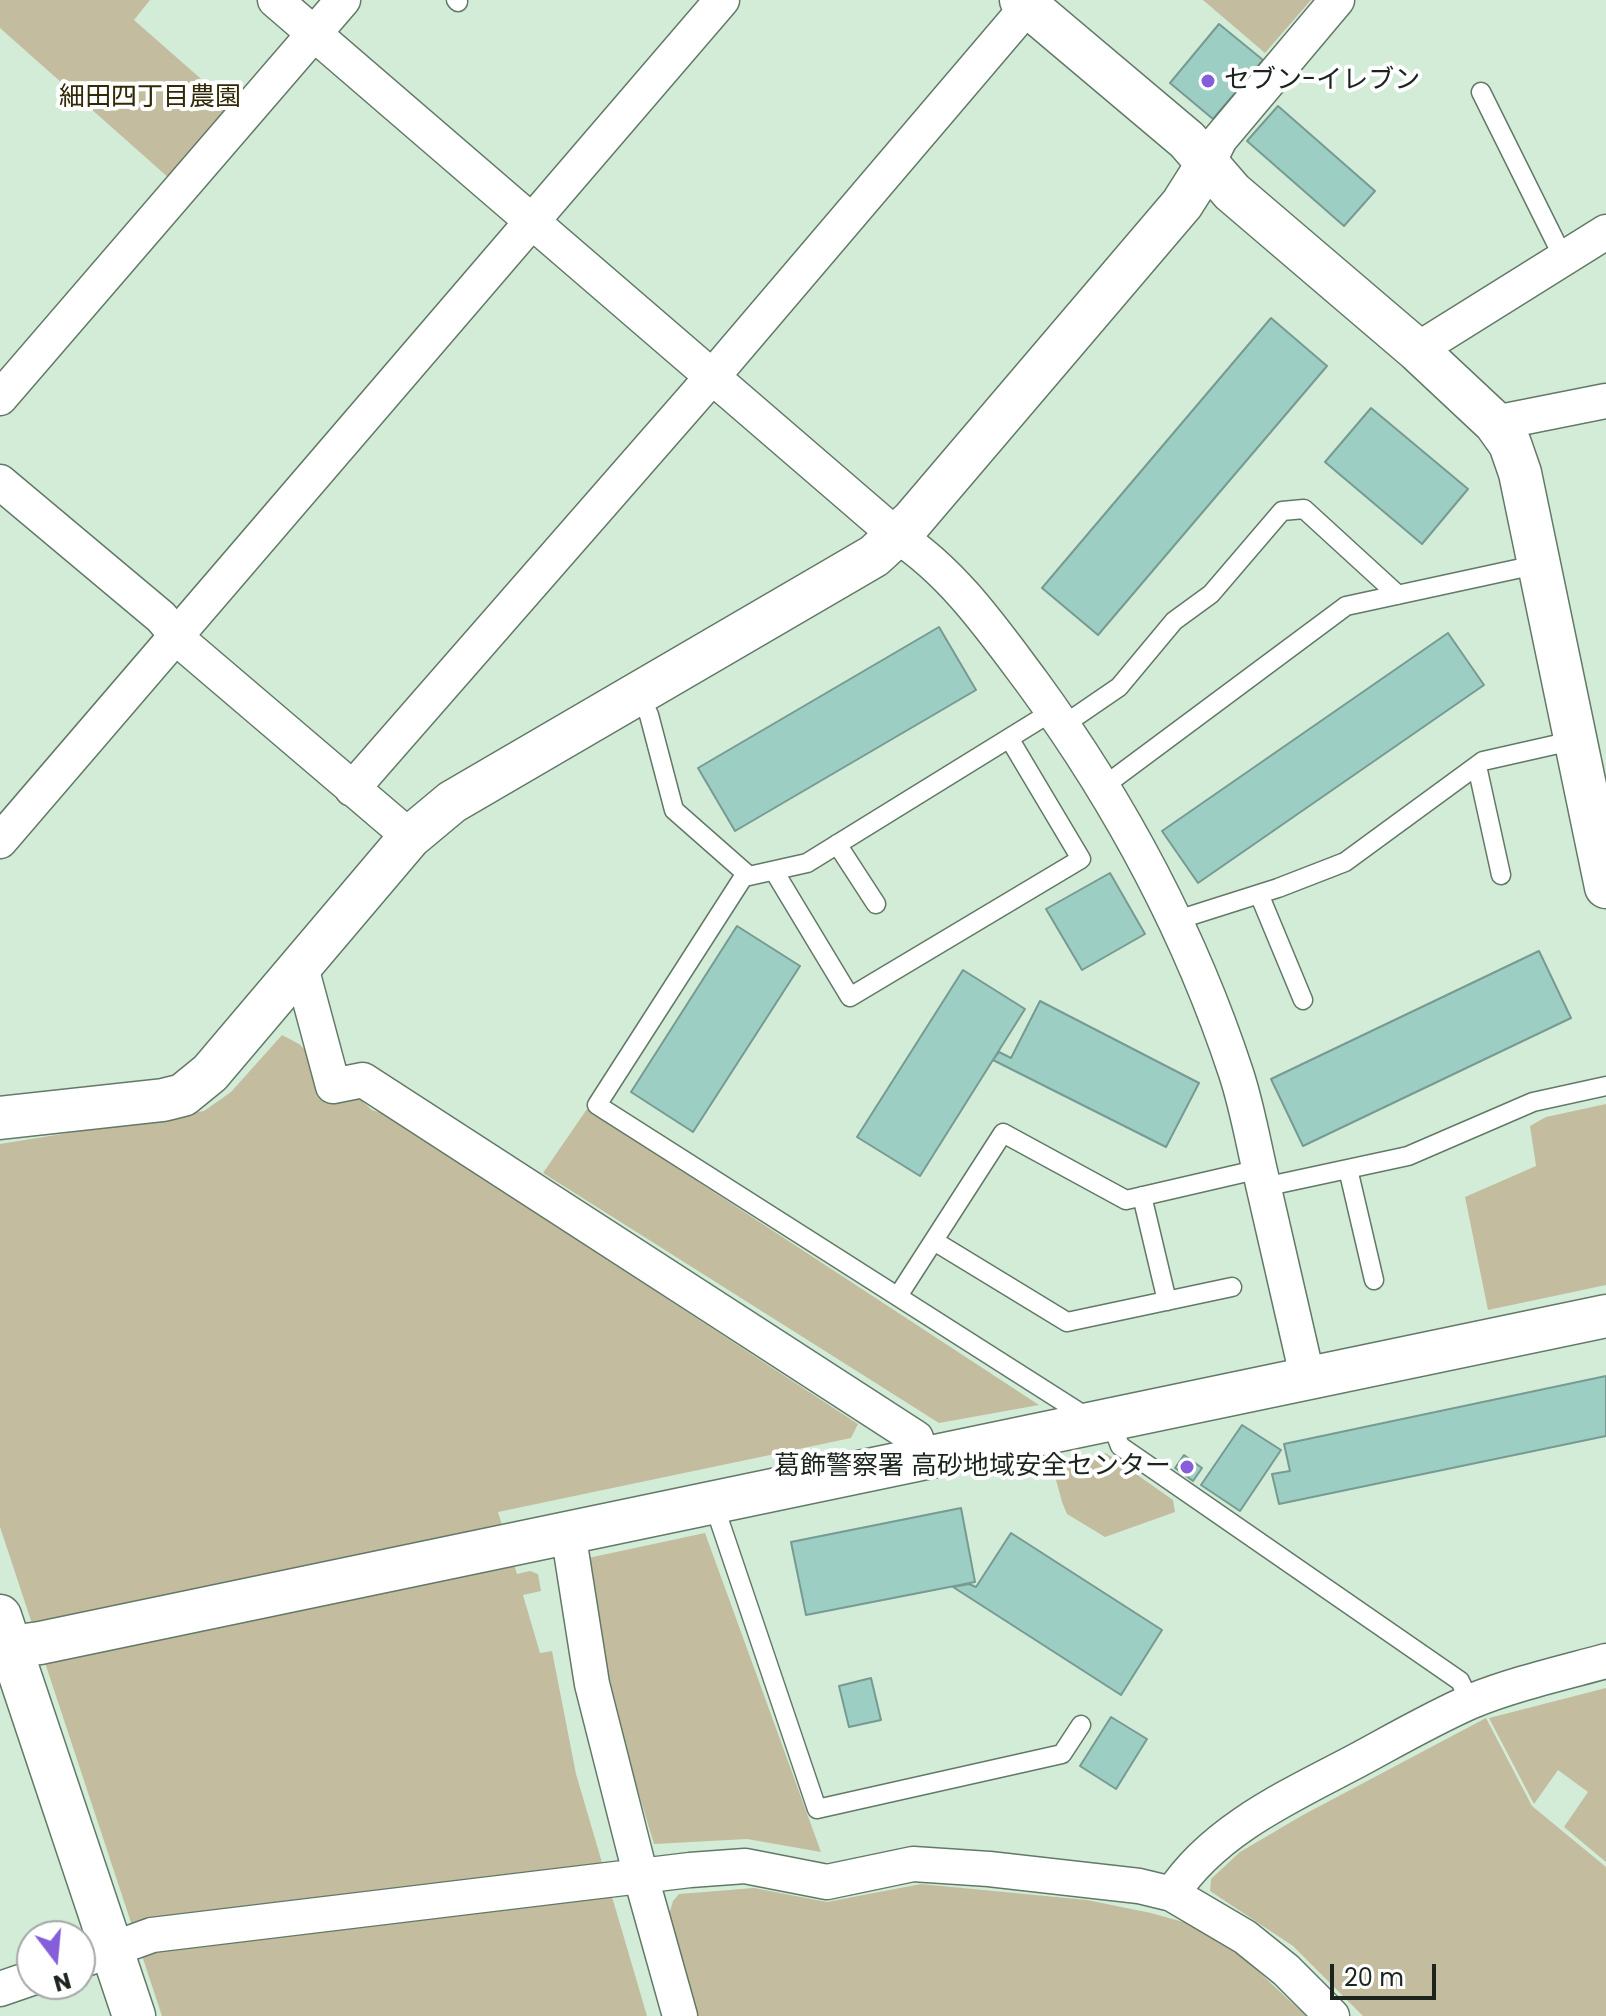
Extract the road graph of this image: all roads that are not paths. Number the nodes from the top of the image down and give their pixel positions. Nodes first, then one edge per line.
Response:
1 (275, 0) edge
2 (343, 0) edge
3 (722, 0) edge
4 (1337, 0) edge
5 (1027, 2) edge
6 (314, 33) junction
7 (1481, 92) dead end
8 (1208, 163) junction
9 (532, 222) junction
10 (1606, 232) edge
11 (1564, 259) junction
12 (1417, 350) junction
13 (712, 377) junction
14 (0, 398) edge
15 (1606, 401) edge
16 (1495, 423) junction
17 (0, 482) edge
18 (897, 536) junction
19 (1540, 564) junction
20 (1398, 595) junction
21 (177, 633) junction
22 (638, 694) junction
23 (1058, 718) junction
24 (1009, 738) junction
25 (1576, 740) junction
26 (1477, 766) junction
27 (1104, 786) junction
28 (352, 789) junction
29 (410, 837) junction
30 (0, 841) edge
31 (837, 844) junction
32 (774, 871) junction
33 (746, 873) junction
34 (1501, 875) dead end
35 (1606, 887) edge
36 (1259, 894) junction
37 (876, 904) dead end
38 (1174, 921) junction
39 (301, 967) junction
40 (1303, 1000) dead end
41 (1606, 1086) edge
42 (0, 1118) edge
43 (1348, 1169) junction
44 (1262, 1178) junction
45 (1142, 1196) junction
46 (934, 1241) junction
47 (1374, 1280) dead end
48 (1232, 1287) dead end
49 (898, 1296) junction
50 (1167, 1301) junction
51 (1606, 1316) edge
52 (1308, 1380) junction
53 (1103, 1421) junction
54 (921, 1458) junction
55 (713, 1502) junction
56 (568, 1532) junction
57 (4, 1637) edge
58 (1606, 1661) edge
59 (1470, 1702) junction
60 (1081, 1725) dead end
61 (641, 1877) junction
62 (1172, 1894) junction
63 (86, 1920) edge
64 (96, 1956) edge
65 (134, 2016) edge
66 (680, 2016) edge
67 (1332, 2016) edge

1 - 6 street
2 - 6 street
3 - 9 street
4 - 8 street
5 - 8 street
5 - 13 street
6 - 9 street
6 - 14 street
7 - 11 lane
8 - 12 street
8 - 18 street
9 - 13 street
9 - 21 street
10 - 11 street
11 - 12 street
12 - 16 street
13 - 18 street
13 - 28 street
15 - 16 street
16 - 19 street
17 - 21 street
18 - 22 street
18 - 23 street
19 - 20 lane
19 - 25 street
20 - 23 lane
20 - 27 lane
21 - 28 street
21 - 30 street
22 - 29 street
22 - 33 lane
23 - 24 lane
23 - 27 street
24 - 31 lane
24 - 32 lane
25 - 26 lane
25 - 35 street
26 - 34 lane
26 - 36 lane
27 - 38 street
28 - 29 street
29 - 39 street
31 - 32 lane
31 - 37 lane
32 - 33 lane
33 - 49 lane
36 - 38 lane
36 - 40 lane
38 - 44 street
39 - 42 street
39 - 54 street
41 - 43 lane
43 - 44 lane
43 - 47 lane
44 - 45 lane
44 - 52 street
45 - 46 lane
45 - 50 lane
46 - 49 lane
46 - 50 lane
48 - 50 lane
49 - 53 lane
51 - 52 street
52 - 53 street
53 - 54 street
53 - 59 lane
54 - 55 street
55 - 56 street
55 - 60 lane
56 - 57 street
56 - 61 street
57 - 63 street
58 - 59 street
59 - 62 street
61 - 62 street
61 - 64 street
61 - 66 street
62 - 67 street
64 - 65 street

